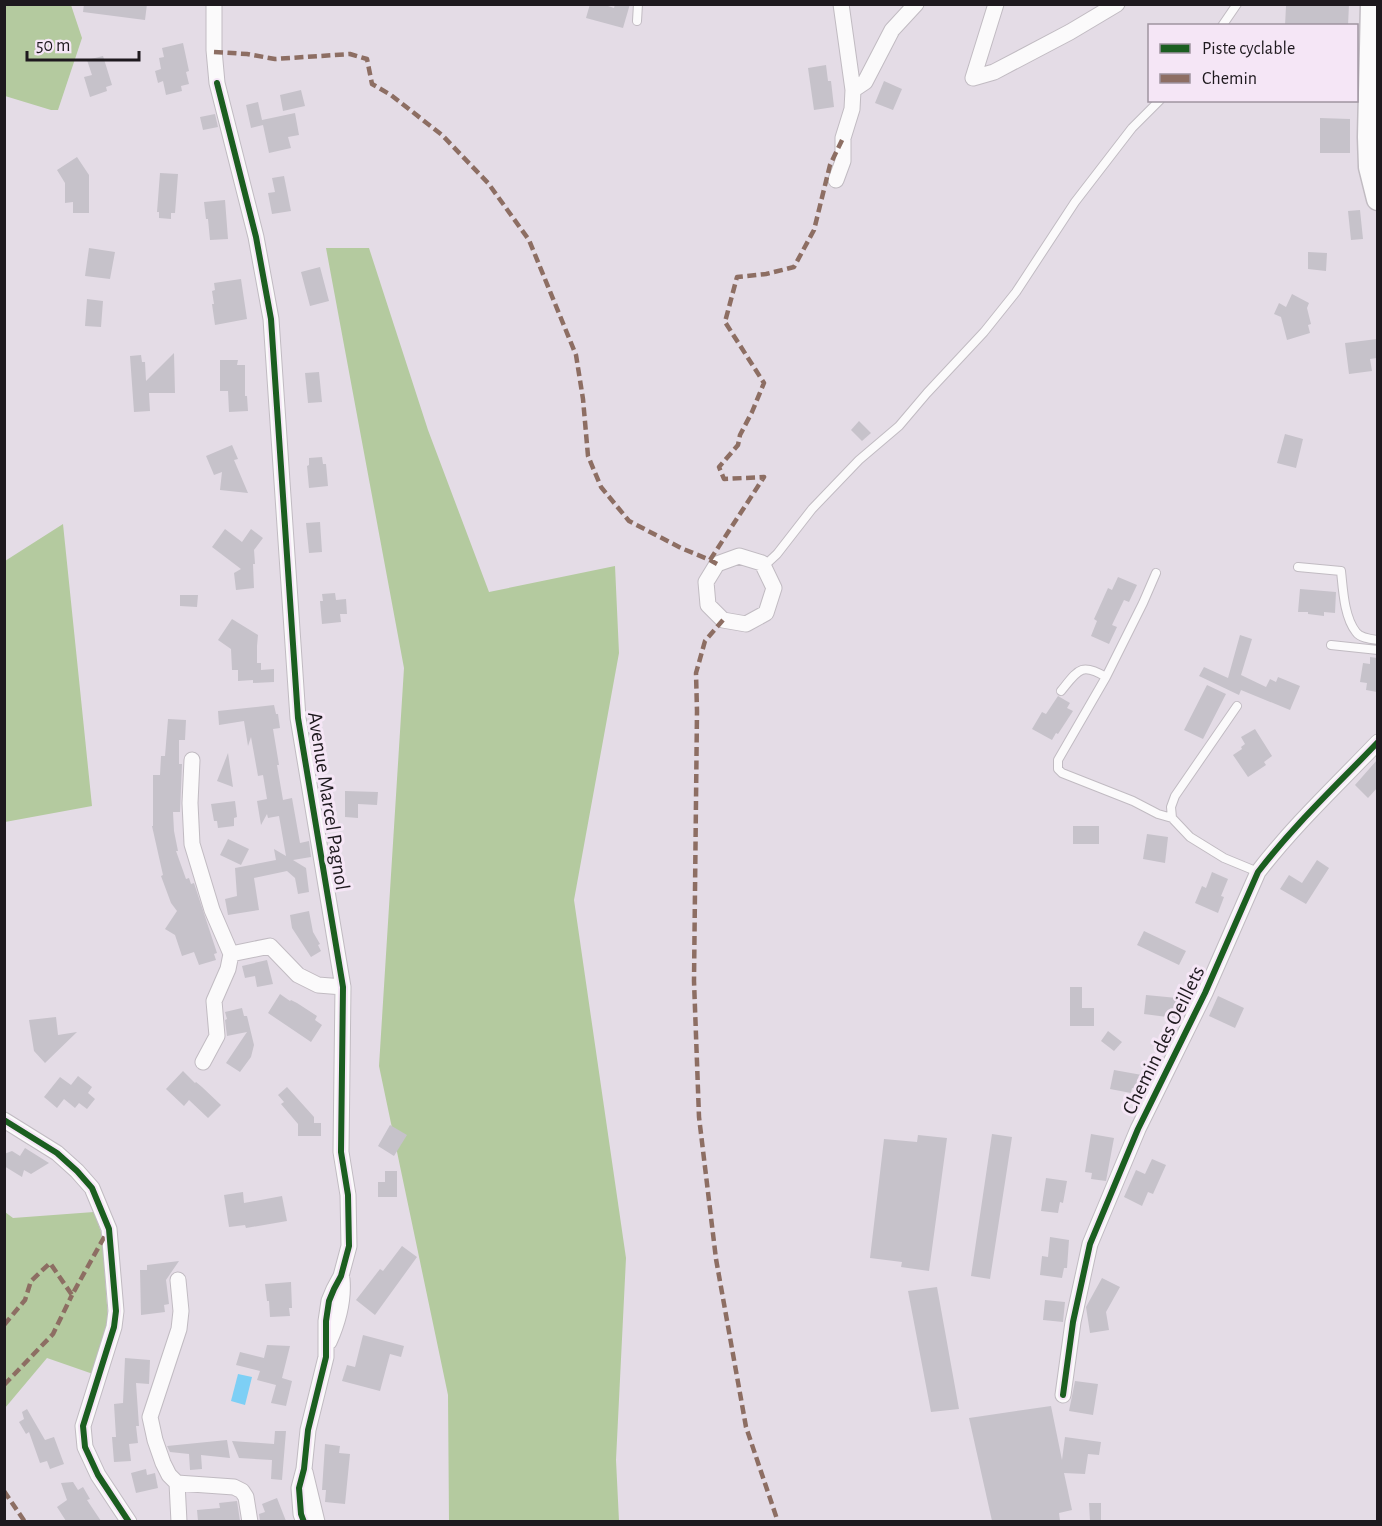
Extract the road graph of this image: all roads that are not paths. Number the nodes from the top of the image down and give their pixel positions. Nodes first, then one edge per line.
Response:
1 (214, 4) edge
2 (639, 4) edge
3 (841, 4) edge
4 (916, 4) edge
5 (996, 4) edge
6 (1117, 4) edge
7 (1237, 4) edge
8 (1372, 4) edge
9 (637, 21) dead end
10 (1223, 24) edge
11 (853, 90) junction
12 (1158, 102) edge
13 (836, 180) dead end
14 (1377, 199) edge
15 (764, 566) junction
16 (1298, 567) dead end
17 (1156, 573) dead end
18 (1377, 640) edge
19 (1331, 645) dead end
20 (1377, 650) edge
21 (1106, 677) junction
22 (1061, 690) dead end
23 (1237, 706) dead end
24 (1377, 742) edge
25 (192, 760) dead end
26 (1172, 818) junction
27 (1258, 872) junction
28 (231, 954) junction
29 (343, 987) junction
30 (203, 1062) dead end
31 (4, 1120) edge
32 (178, 1280) dead end
33 (1063, 1395) dead end
34 (304, 1469) junction
35 (177, 1483) junction
36 (129, 1521) edge
37 (179, 1521) edge
38 (250, 1521) edge
39 (304, 1521) edge
40 (317, 1521) edge

1 - 29 street, Avenue Marcel Pagnol
2 - 9 lane
3 - 11 street
4 - 11 street
5 - 6 street
7 - 10 lane
8 - 14 main road
11 - 13 street
12 - 15 lane
15 - 15 street
16 - 18 lane
17 - 21 lane
19 - 20 lane
21 - 22 lane
21 - 26 lane
23 - 26 lane
24 - 27 street, Chemin des Oeillets
25 - 28 street
26 - 27 lane
27 - 33 street, Chemin des Oeillets
28 - 29 street
28 - 30 street
29 - 34 street, Avenue Marcel Pagnol
31 - 36 street
32 - 35 street
34 - 39 street, Avenue Marcel Pagnol
34 - 40 street, Avenue Marcel Pagnol
35 - 37 street
35 - 38 street

